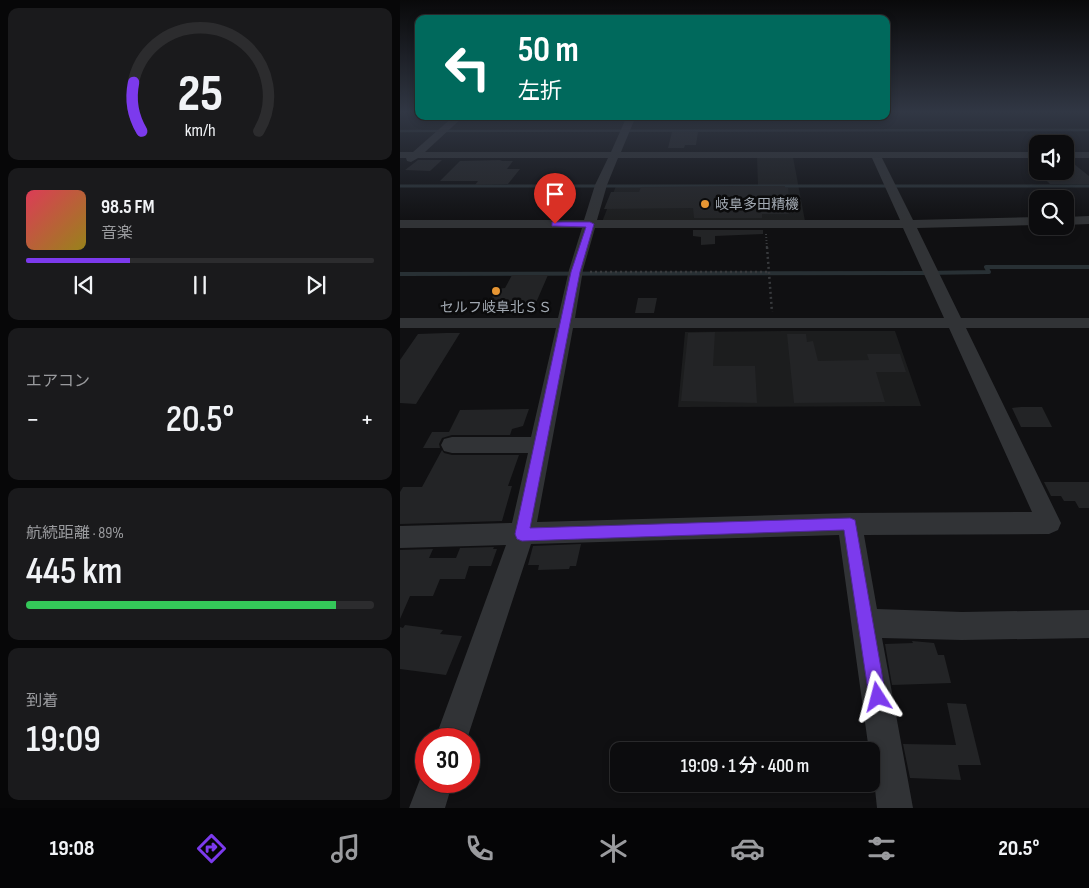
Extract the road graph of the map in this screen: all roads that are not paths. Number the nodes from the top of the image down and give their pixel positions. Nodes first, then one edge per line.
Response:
1 (423, 149) edge
2 (619, 149) edge
3 (416, 155) junction
4 (1029, 155) edge
5 (1074, 155) edge
6 (1089, 155) edge
7 (400, 156) edge
8 (616, 156) junction
9 (876, 156) junction
10 (400, 168) edge
11 (1089, 220) edge
12 (1029, 221) edge
13 (1074, 221) edge
14 (400, 224) edge
15 (590, 224) junction
16 (908, 224) junction
17 (1089, 322) edge
18 (400, 323) edge
19 (956, 323) junction
20 (564, 324) junction
21 (452, 445) dead end
22 (540, 445) junction
23 (850, 524) junction
24 (522, 534) junction
25 (400, 537) edge
26 (866, 623) junction
27 (1089, 624) edge
28 (455, 728) edge
29 (432, 793) edge
30 (427, 808) edge
31 (895, 808) edge

1 - 3 street
2 - 8 street
3 - 7 street
3 - 8 street
3 - 10 street
4 - 9 street
5 - 6 street
8 - 9 street
8 - 15 street
9 - 16 street
11 - 13 street
12 - 16 street
14 - 15 street
15 - 16 street
15 - 20 street
16 - 19 street
17 - 19 street
18 - 20 street
19 - 20 street
19 - 23 street
20 - 22 street
21 - 22 street
22 - 24 street
23 - 24 street
23 - 26 street
24 - 25 street
24 - 28 street
26 - 27 street
26 - 31 street
29 - 30 street

